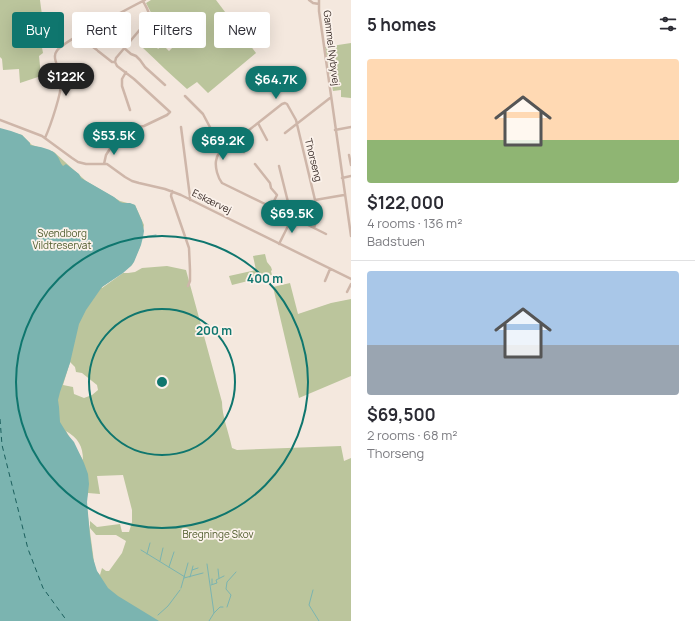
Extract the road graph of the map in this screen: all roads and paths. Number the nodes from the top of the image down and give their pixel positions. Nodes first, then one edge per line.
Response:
1 (309, 0) edge
2 (319, 0) edge
3 (144, 1) edge
4 (319, 4) junction
5 (123, 12) edge
6 (72, 40) edge
7 (131, 40) edge
8 (94, 48) edge
9 (124, 48) joint
10 (115, 62) junction
11 (126, 72) junction
12 (165, 84) dead end
13 (185, 96) dead end
14 (331, 98) junction
15 (130, 110) dead end
16 (0, 120) edge
17 (258, 123) junction
18 (297, 124) junction
19 (181, 127) dead end
20 (351, 127) edge
21 (120, 130) dead end
22 (335, 130) junction
23 (285, 133) dead end
24 (244, 134) dead end
25 (45, 138) junction
26 (268, 140) dead end
27 (113, 144) dead end
28 (223, 150) junction
29 (244, 152) dead end
30 (349, 155) dead end
31 (104, 164) junction
32 (255, 164) dead end
33 (351, 165) edge
34 (280, 166) dead end
35 (351, 176) edge
36 (342, 178) junction
37 (172, 191) junction
38 (344, 195) junction
39 (190, 200) junction
40 (316, 200) junction
41 (271, 207) junction
42 (292, 218) junction
43 (314, 228) junction
44 (326, 234) dead end
45 (351, 236) edge
46 (279, 244) junction
47 (330, 269) junction
48 (351, 279) edge
49 (325, 281) dead end
50 (351, 284) edge
51 (188, 286) dead end
52 (347, 292) dead end

1 - 4 street
2 - 4 street, Gammel Nybyvej
3 - 5 street
3 - 7 street
4 - 14 street, Gammel Nybyvej
6 - 25 street
8 - 10 street
9 - 10 street
9 - 12 street
10 - 11 street
11 - 15 street
11 - 21 street
13 - 28 street
14 - 18 street, Gammel Nybyvej
14 - 22 street, Gammel Nybyvej
16 - 25 street
17 - 18 street, Thorseng
17 - 24 street
17 - 26 street
18 - 23 street, Gammel Nybyvej
18 - 40 street, Thorseng
19 - 39 street
20 - 22 street
22 - 36 street, Gammel Nybyvej
25 - 31 street
27 - 31 street
28 - 29 street
28 - 41 street
30 - 33 street
31 - 37 street, Eskærvej
32 - 41 street
34 - 42 street
35 - 36 street
36 - 38 street, Gammel Nybyvej
37 - 39 street, Eskærvej
37 - 51 street
38 - 40 street
38 - 45 street, Gammel Nybyvej
39 - 46 street, Eskærvej
40 - 43 street, Thorseng
41 - 42 street
42 - 43 street
42 - 46 street
43 - 44 street
46 - 47 street, Eskærvej
47 - 48 street, Eskærvej
47 - 49 street
50 - 52 street

